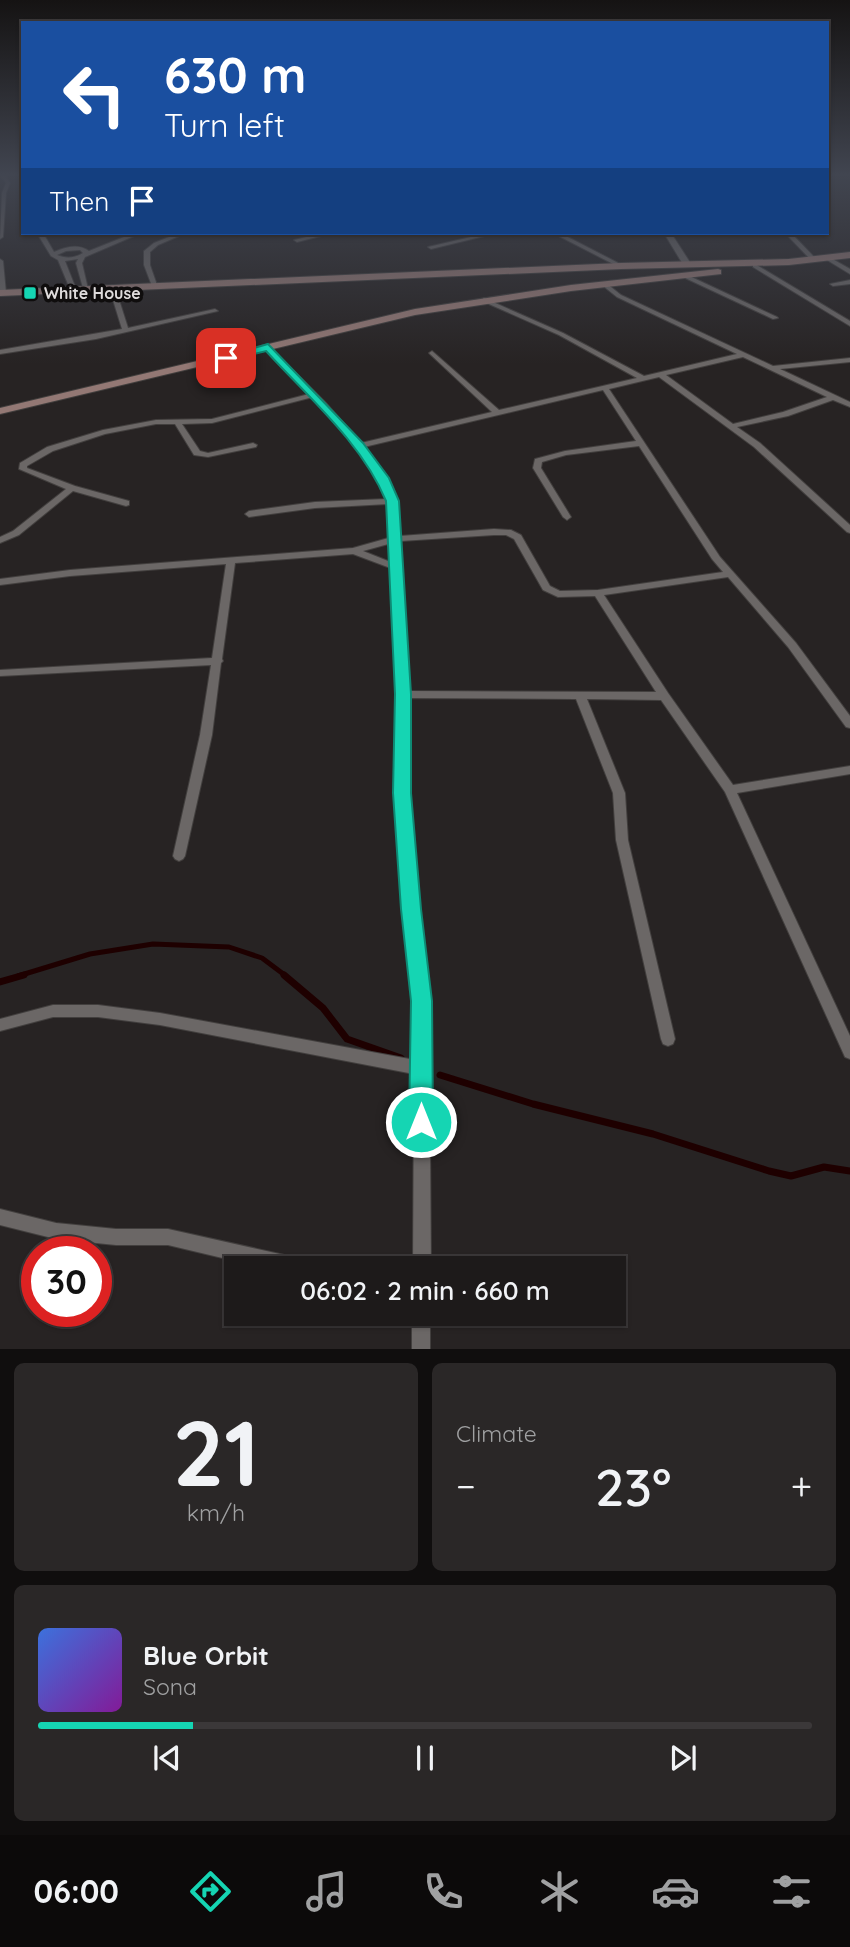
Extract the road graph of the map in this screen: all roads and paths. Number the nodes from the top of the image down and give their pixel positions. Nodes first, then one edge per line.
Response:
1 (44, 238) edge
2 (126, 238) edge
3 (171, 238) edge
4 (307, 238) edge
5 (472, 238) edge
6 (566, 238) edge
7 (671, 238) edge
8 (793, 238) edge
9 (297, 240) dead end
10 (114, 243) junction
11 (48, 244) junction
12 (431, 247) dead end
13 (73, 248) junction
14 (53, 255) junction
15 (83, 256) junction
16 (850, 256) edge
17 (61, 259) junction
18 (829, 259) junction
19 (814, 260) junction
20 (0, 261) edge
21 (687, 264) junction
22 (755, 264) junction
23 (621, 266) junction
24 (850, 272) edge
25 (685, 276) junction
26 (850, 282) edge
27 (604, 284) junction
28 (833, 284) dead end
29 (85, 285) junction
30 (154, 285) junction
31 (71, 286) junction
32 (111, 287) junction
33 (2, 293) edge
34 (484, 300) junction
35 (215, 311) dead end
36 (775, 318) dead end
37 (850, 324) edge
38 (125, 330) junction
39 (268, 347) junction
40 (0, 352) edge
41 (432, 353) dead end
42 (743, 355) junction
43 (850, 360) edge
44 (773, 368) junction
45 (660, 374) junction
46 (642, 377) junction
47 (604, 387) junction
48 (312, 395) junction
49 (835, 397) junction
50 (850, 405) edge
51 (0, 411) edge
52 (498, 413) junction
53 (178, 423) junction
54 (732, 426) junction
55 (642, 443) junction
56 (253, 445) dead end
57 (358, 446) junction
58 (72, 488) junction
59 (393, 501) junction
60 (126, 503) dead end
61 (249, 514) dead end
62 (567, 517) dead end
63 (850, 530) edge
64 (395, 539) junction
65 (0, 540) edge
66 (354, 551) junction
67 (231, 560) junction
68 (398, 568) junction
69 (730, 574) junction
70 (0, 582) edge
71 (598, 593) junction
72 (218, 660) junction
73 (0, 673) edge
74 (403, 694) junction
75 (580, 696) junction
76 (664, 696) junction
77 (850, 724) edge
78 (850, 770) edge
79 (730, 790) junction
80 (179, 856) dead end
81 (0, 1025) edge
82 (668, 1039) dead end
83 (850, 1052) edge
84 (421, 1068) junction
85 (0, 1217) edge
86 (251, 1256) edge
87 (422, 1256) edge
88 (421, 1326) edge
89 (421, 1349) edge

1 - 11 street
2 - 10 street
3 - 30 street
4 - 9 street
5 - 12 street
6 - 23 street
7 - 21 street
8 - 19 street
10 - 13 street
10 - 15 street
11 - 13 street
11 - 14 street
13 - 14 street
13 - 15 street
14 - 17 street
15 - 17 street
15 - 29 street
16 - 18 main road
17 - 31 street
18 - 19 main road
18 - 24 street
19 - 22 main road
20 - 33 street
21 - 22 main road
21 - 23 main road
22 - 25 main road
22 - 37 street
23 - 30 main road
25 - 27 main road
25 - 36 street
26 - 28 street
27 - 34 main road
27 - 42 street
29 - 31 main road
29 - 32 main road
30 - 32 main road
31 - 33 main road
32 - 38 street
34 - 39 main road
34 - 46 street
35 - 38 street
38 - 40 street
39 - 48 street
39 - 51 main road
41 - 52 street
42 - 44 street
42 - 45 street
43 - 44 street
44 - 49 street
45 - 46 street
45 - 54 street
46 - 47 street
47 - 52 street
47 - 55 street
48 - 53 street
48 - 57 street
49 - 50 street
49 - 54 street
52 - 57 street
53 - 56 street
53 - 58 street
54 - 63 street
55 - 62 street
55 - 69 street
57 - 59 street
58 - 60 street
58 - 65 street
59 - 61 street
59 - 64 street
64 - 66 street
64 - 68 street
64 - 71 street
66 - 67 street
66 - 68 street
67 - 70 street
67 - 72 street
68 - 74 street
69 - 71 street
69 - 77 street
71 - 76 street
72 - 73 street
72 - 80 street
74 - 75 street
74 - 84 street
75 - 76 street
75 - 82 street
76 - 79 street
78 - 79 street
79 - 83 street
81 - 84 street
84 - 87 street
85 - 86 street
88 - 89 street

